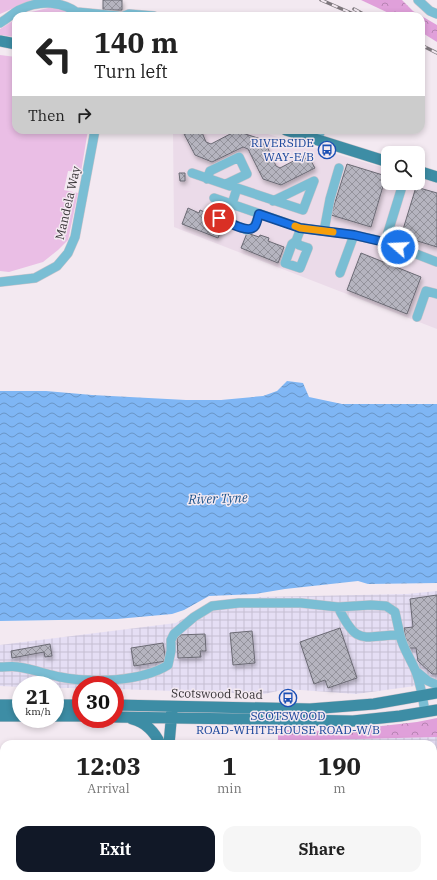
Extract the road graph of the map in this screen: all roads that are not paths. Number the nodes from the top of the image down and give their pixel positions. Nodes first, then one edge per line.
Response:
1 (418, 0) edge
2 (17, 12) edge
3 (77, 12) edge
4 (437, 14) edge
5 (12, 15) edge
6 (0, 23) edge
7 (0, 41) edge
8 (12, 43) edge
9 (94, 134) edge
10 (319, 135) edge
11 (381, 159) edge
12 (339, 168) dead end
13 (192, 173) dead end
14 (425, 173) edge
15 (437, 177) edge
16 (207, 178) junction
17 (226, 184) junction
18 (237, 188) junction
19 (401, 190) dead end
20 (214, 198) dead end
21 (273, 201) dead end
22 (232, 204) junction
23 (259, 214) junction
24 (219, 218) dead end
25 (300, 228) junction
26 (324, 231) junction
27 (354, 235) junction
28 (296, 241) dead end
29 (384, 242) junction
30 (437, 262) edge
31 (340, 273) dead end
32 (0, 282) edge
33 (437, 294) edge
34 (416, 317) dead end
35 (338, 607) junction
36 (400, 635) junction
37 (0, 667) edge
38 (416, 672) junction
39 (437, 685) edge
40 (437, 693) edge
41 (423, 695) junction
42 (0, 705) edge
43 (12, 705) edge
44 (124, 705) edge
45 (161, 706) junction
46 (172, 706) junction
47 (437, 710) edge
48 (425, 712) junction
49 (0, 716) edge
50 (12, 716) edge
51 (124, 717) edge
52 (124, 718) edge
53 (166, 718) junction
54 (158, 740) edge
55 (161, 740) edge
56 (169, 740) edge

1 - 4 street
2 - 3 street
5 - 6 street
7 - 8 main road
9 - 32 street, Mandela Way
10 - 11 main road
12 - 26 street
13 - 16 street
14 - 15 main road
16 - 17 street
16 - 17 street
17 - 18 street
18 - 21 street
18 - 22 street
19 - 29 street
20 - 22 street
22 - 23 street
23 - 24 street
23 - 25 street
25 - 26 street
25 - 28 street
26 - 27 street
27 - 29 street
27 - 31 street
29 - 30 street
33 - 34 street
35 - 36 street
35 - 36 street
35 - 37 street
36 - 38 street
38 - 39 street
38 - 41 street
40 - 41 main road, Scotswood Road
41 - 46 main road, Scotswood Road
41 - 48 street
42 - 43 main road
44 - 45 main road, Scotswood Road
45 - 46 main road, Scotswood Road
45 - 53 main road
46 - 53 main road
47 - 48 main road, Scotswood Road
48 - 53 main road, Scotswood Road
49 - 50 main road
51 - 53 main road, Scotswood Road
52 - 54 main road
53 - 55 main road
53 - 56 main road

